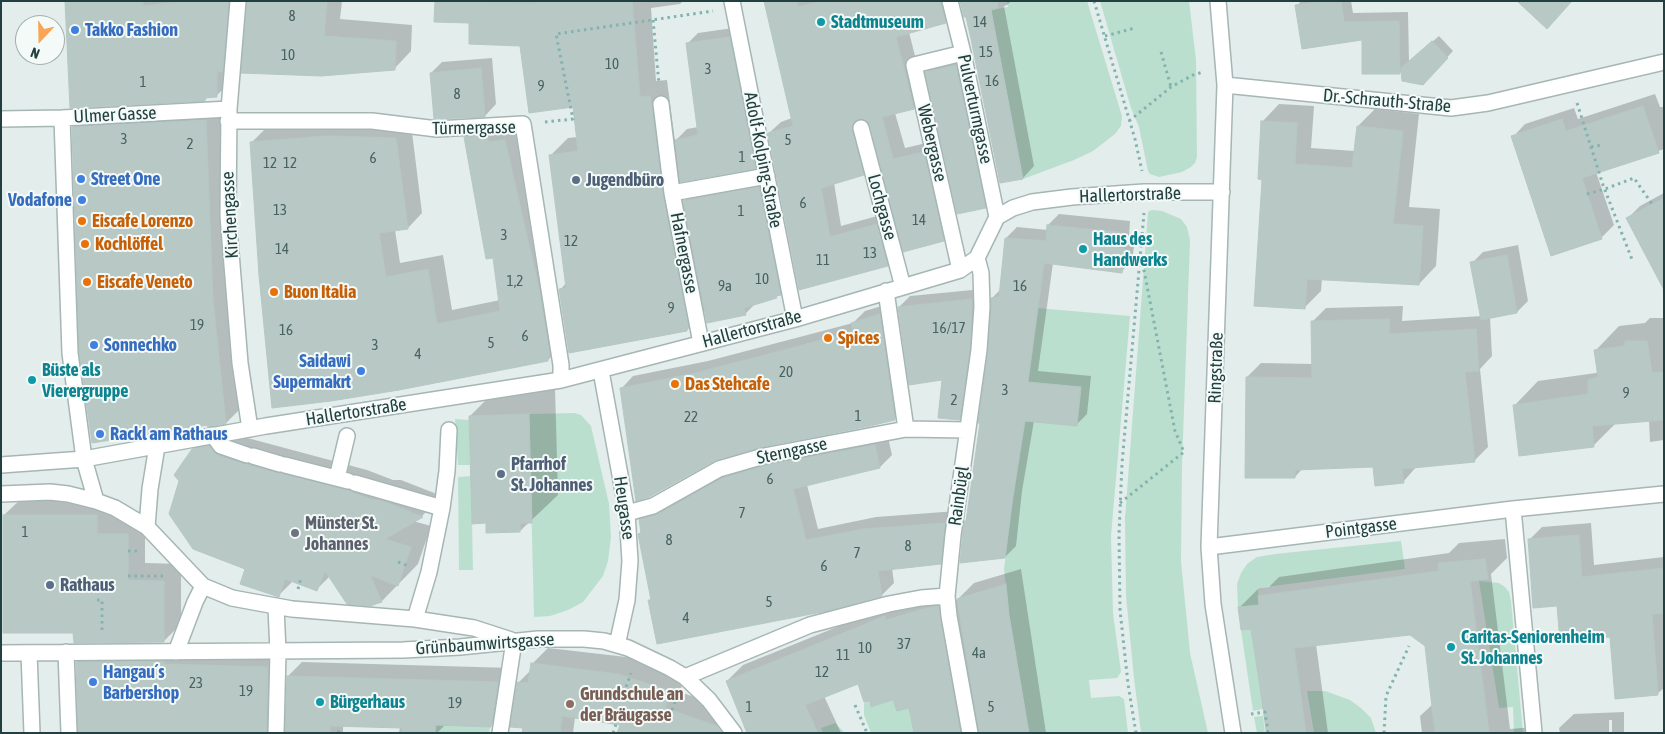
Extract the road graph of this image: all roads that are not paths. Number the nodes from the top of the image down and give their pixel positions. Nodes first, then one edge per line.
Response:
1 (238, 1) edge
2 (950, 1) edge
3 (1218, 1) edge
4 (733, 4) edge
5 (963, 53) junction
6 (1664, 62) edge
7 (1225, 85) junction
8 (661, 104) road end
9 (229, 115) junction
10 (62, 118) junction
11 (1, 119) edge
12 (861, 128) dead end
13 (767, 176) junction
14 (1222, 192) junction
15 (672, 193) junction
16 (997, 217) junction
17 (977, 258) junction
18 (960, 270) junction
19 (903, 286) junction
20 (886, 291) junction
21 (795, 319) junction
22 (701, 342) junction
23 (601, 371) junction
24 (561, 380) junction
25 (250, 429) junction
26 (906, 429) junction
27 (449, 430) dead end
28 (967, 430) junction
29 (213, 435) junction
30 (347, 436) dead end
31 (157, 446) junction
32 (90, 458) junction
33 (1, 465) edge
34 (347, 481) junction
35 (1, 494) edge
36 (1664, 494) edge
37 (96, 501) junction
38 (442, 508) junction
39 (1513, 509) junction
40 (627, 513) junction
41 (147, 527) junction
42 (1209, 547) junction
43 (203, 586) junction
44 (948, 596) junction
45 (276, 606) junction
46 (415, 619) junction
47 (514, 641) junction
48 (617, 644) junction
49 (66, 652) junction
50 (176, 652) junction
51 (278, 652) junction
52 (1, 653) edge
53 (29, 653) junction
54 (685, 677) junction
55 (32, 733) edge
56 (69, 733) edge
57 (276, 733) edge
58 (500, 733) edge
59 (734, 733) edge
60 (970, 733) edge
61 (1233, 733) edge
62 (1534, 733) edge

1 - 9 street, Kirchengasse
2 - 5 street, Pulverturmgasse
3 - 7 street, Ringstraße
4 - 13 street, Adolf-Kolping-Straße
5 - 16 street, Pulverturmgasse
5 - 18 street, Webergasse
6 - 7 street, Dr.-Schrauth-Straße
7 - 14 street, Ringstraße
8 - 15 street, Hafnergasse
9 - 10 street, Ulmer Gasse
9 - 24 street, Türmergasse
9 - 25 street, Kirchengasse
10 - 11 street, Ulmer Gasse
10 - 32 street
12 - 19 street, Lochgasse
13 - 15 street
13 - 21 street, Adolf-Kolping-Straße
14 - 16 street, Hallertorstraße
14 - 42 street, Ringstraße
15 - 22 street, Hafnergasse
16 - 17 street, Hallertorstraße
17 - 18 street, Hallertorstraße
17 - 28 street, Rainbügl
18 - 19 street, Hallertorstraße
19 - 20 street, Hallertorstraße
20 - 21 street, Hallertorstraße
20 - 26 street
21 - 22 street, Hallertorstraße
22 - 23 street, Hallertorstraße
23 - 24 street, Hallertorstraße
23 - 40 street, Heugasse
24 - 25 street, Hallertorstraße
25 - 29 street, Hallertorstraße
26 - 28 street, Sterngasse
26 - 40 street, Sterngasse
27 - 38 street
28 - 44 street, Rainbügl
29 - 31 street, Hallertorstraße
29 - 34 street
30 - 34 street
31 - 32 street, Hallertorstraße
31 - 41 street
32 - 33 street, Hallertorstraße
32 - 37 street
34 - 38 street
35 - 37 street
36 - 39 street, Pointgasse
37 - 41 street
38 - 46 street
39 - 42 street, Pointgasse
39 - 62 street
40 - 48 street, Heugasse
41 - 43 street
42 - 61 street, Ringstraße
43 - 45 street
43 - 50 street
44 - 54 street
44 - 60 street, Rainbügl
45 - 46 street
45 - 51 street
46 - 47 street
47 - 48 street, Grünbaumwirtsgasse
47 - 51 street, Grünbaumwirtsgasse
47 - 58 street
48 - 54 street, Grünbaumwirtsgasse
49 - 50 street, Grünbaumwirtsgasse
49 - 53 street, Grünbaumwirtsgasse
49 - 56 street
50 - 51 street, Grünbaumwirtsgasse
51 - 57 street
52 - 53 street, Grünbaumwirtsgasse
53 - 55 street
54 - 59 street, Grünbaumwirtsgasse

